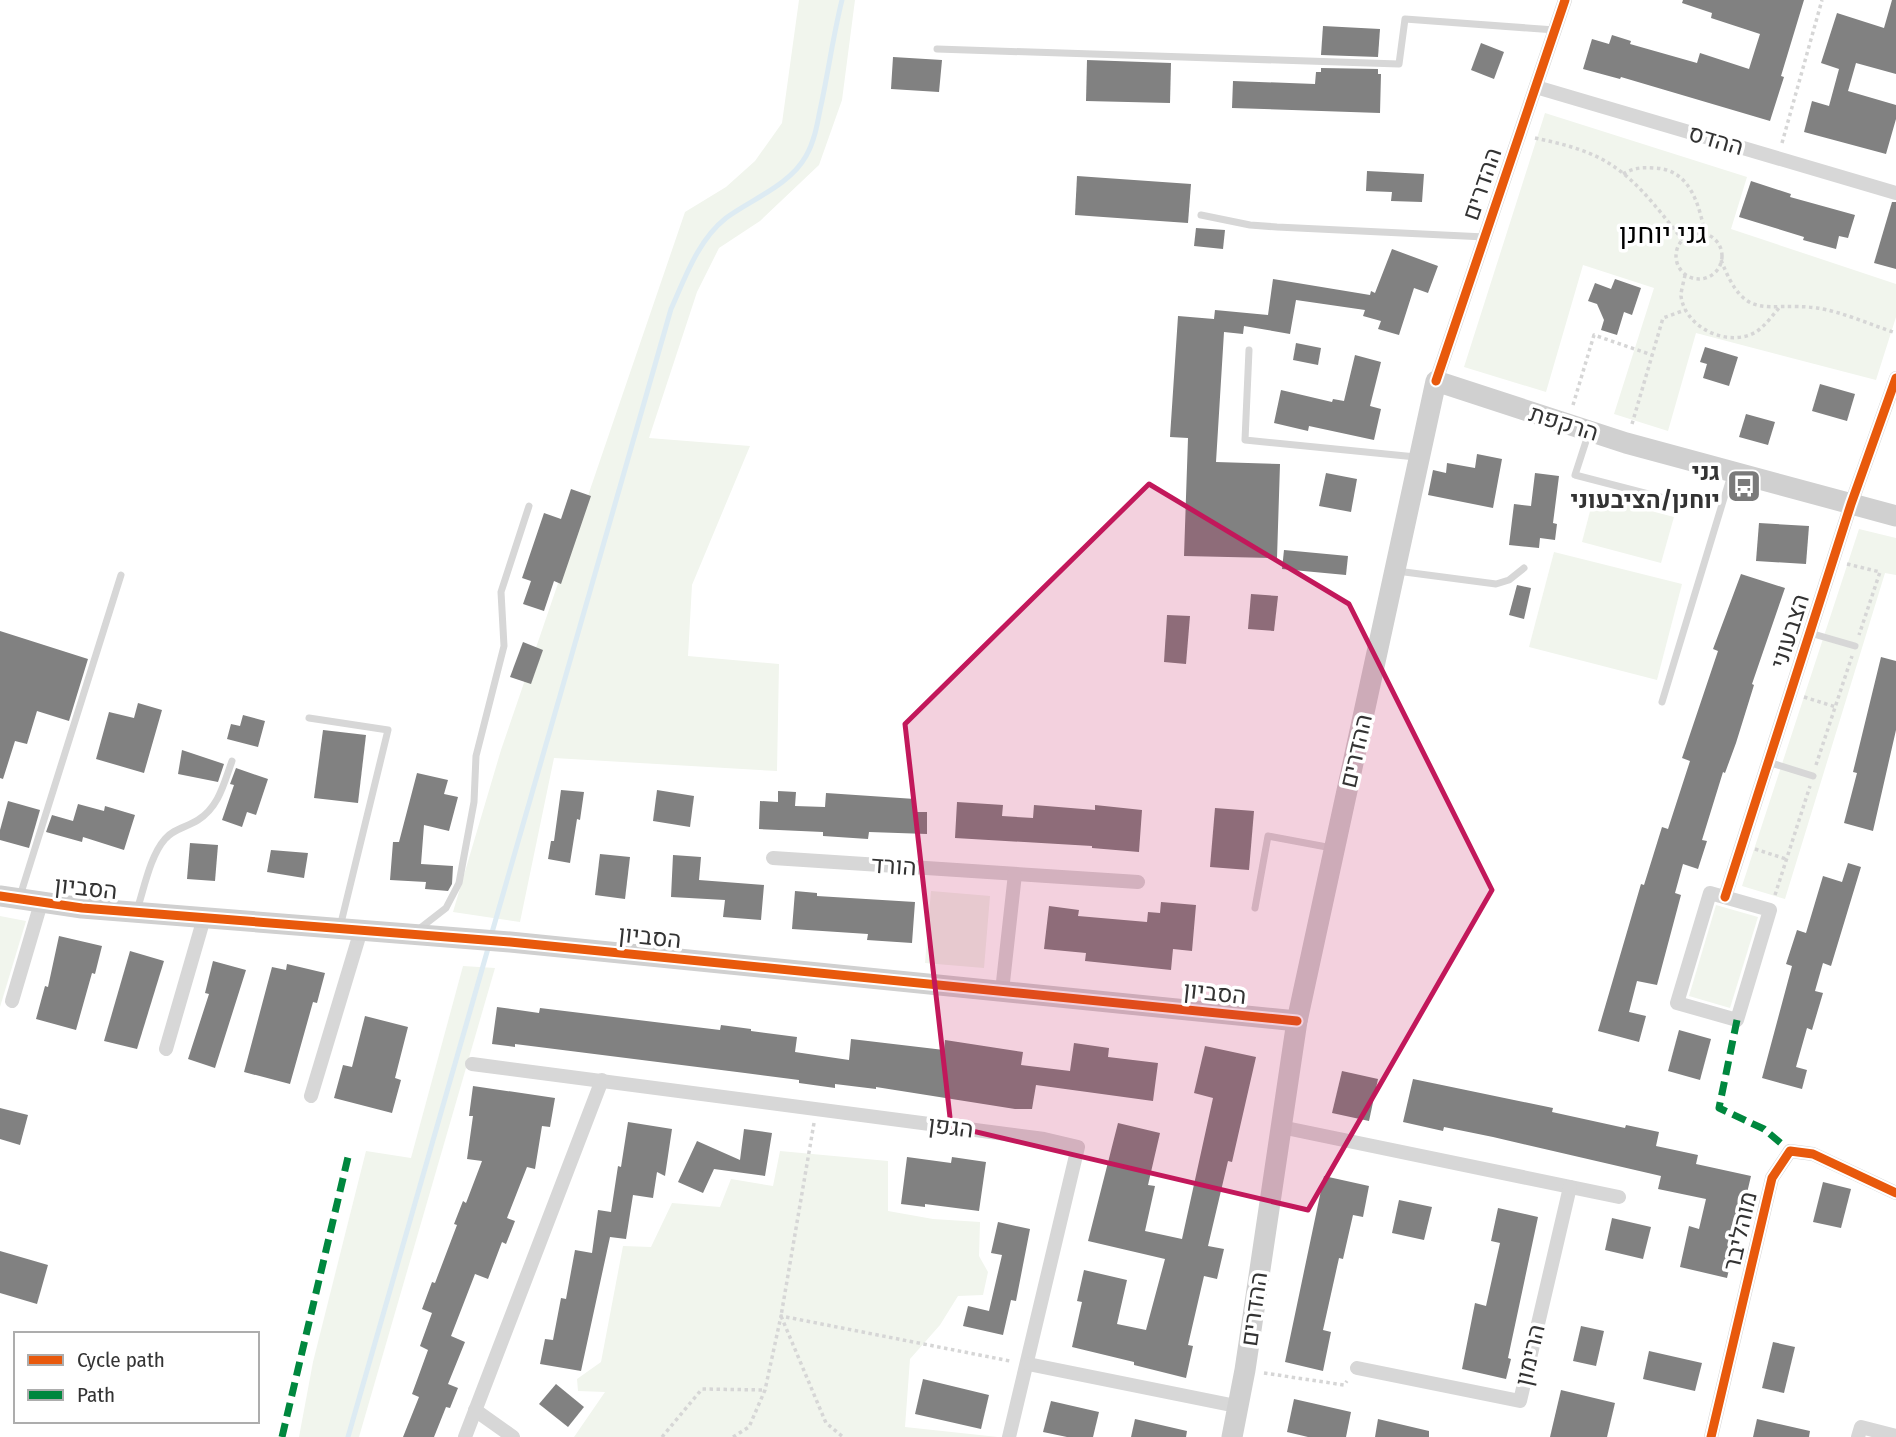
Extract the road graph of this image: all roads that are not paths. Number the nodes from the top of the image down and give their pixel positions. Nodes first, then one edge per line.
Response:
1 (1565, 0) edge
2 (1555, 30) junction
3 (937, 49) dead end
4 (1536, 86) junction
5 (1896, 193) edge
6 (1201, 215) dead end
7 (1485, 237) junction
8 (1249, 350) dead end
9 (1896, 378) edge
10 (1436, 381) junction
11 (1589, 431) junction
12 (1419, 458) junction
13 (1732, 472) junction
14 (1683, 503) dead end
15 (1851, 504) junction
16 (529, 506) dead end
17 (1896, 516) edge
18 (1524, 568) dead end
19 (1395, 571) junction
20 (121, 575) dead end
21 (1810, 633) junction
22 (1855, 646) road end
23 (1662, 702) dead end
24 (309, 719) dead end
25 (232, 761) dead end
26 (1768, 762) junction
27 (1813, 776) road end
28 (1335, 848) junction
29 (774, 858) dead end
30 (1015, 874) junction
31 (1138, 882) dead end
32 (1725, 897) junction
33 (10, 898) edge
34 (41, 903) junction
35 (1255, 908) dead end
36 (137, 913) junction
37 (204, 918) junction
38 (340, 929) junction
39 (361, 930) junction
40 (413, 934) junction
41 (1002, 991) junction
42 (12, 1001) dead end
43 (1297, 1021) junction
44 (166, 1049) dead end
45 (472, 1064) dead end
46 (602, 1080) junction
47 (312, 1096) dead end
48 (1281, 1127) junction
49 (1570, 1187) junction
50 (1896, 1193) edge
51 (1619, 1197) dead end
52 (1027, 1364) junction
53 (1356, 1368) road end
54 (1236, 1406) junction
55 (475, 1410) junction
56 (1896, 1436) edge
57 (465, 1437) edge
58 (513, 1437) edge
59 (1009, 1437) edge
60 (1232, 1437) edge
61 (1712, 1437) edge
62 (1858, 1437) edge

1 - 2 street, ההדרים
2 - 3 lane
2 - 4 street, ההדרים
4 - 5 street, ההדס
4 - 7 street, ההדרים
6 - 7 lane
7 - 10 street, ההדרים
8 - 12 lane
9 - 15 street, הצבעוני
10 - 11 main road, הרקפת
10 - 12 main road, ההדרים
11 - 13 main road, הרקפת
11 - 14 lane
12 - 19 main road, ההדרים
13 - 15 main road, הרקפת
13 - 23 lane
15 - 17 main road, הרקפת
15 - 21 street, הצבעוני
16 - 40 lane
18 - 19 lane
19 - 28 main road, ההדרים
20 - 33 lane
21 - 22 lane
21 - 26 street, הצבעוני
24 - 38 lane
25 - 36 lane
26 - 27 lane
26 - 32 street, הצבעוני
28 - 35 lane
28 - 43 main road, ההדרים
29 - 30 street, הורד
30 - 31 street, הורד
30 - 41 street
32 - 32 street
33 - 34 main road, הסביון
34 - 36 main road, הסביון
34 - 42 street
36 - 37 main road, הסביון
37 - 38 main road, הסביון
37 - 44 street
38 - 39 main road, הסביון
39 - 40 main road, הסביון
39 - 47 street
40 - 41 main road, הסביון
41 - 43 main road, הסביון
43 - 48 main road, ההדרים
45 - 46 street, הגפן
46 - 52 street, הגפן
46 - 55 street
48 - 49 street
48 - 54 main road, ההדרים
49 - 51 street
49 - 53 street, הרימון
50 - 61 street, מוהליבר
52 - 54 street
52 - 59 street, הגפן
54 - 60 main road, ההדרים
55 - 57 street
55 - 58 street
56 - 62 street

